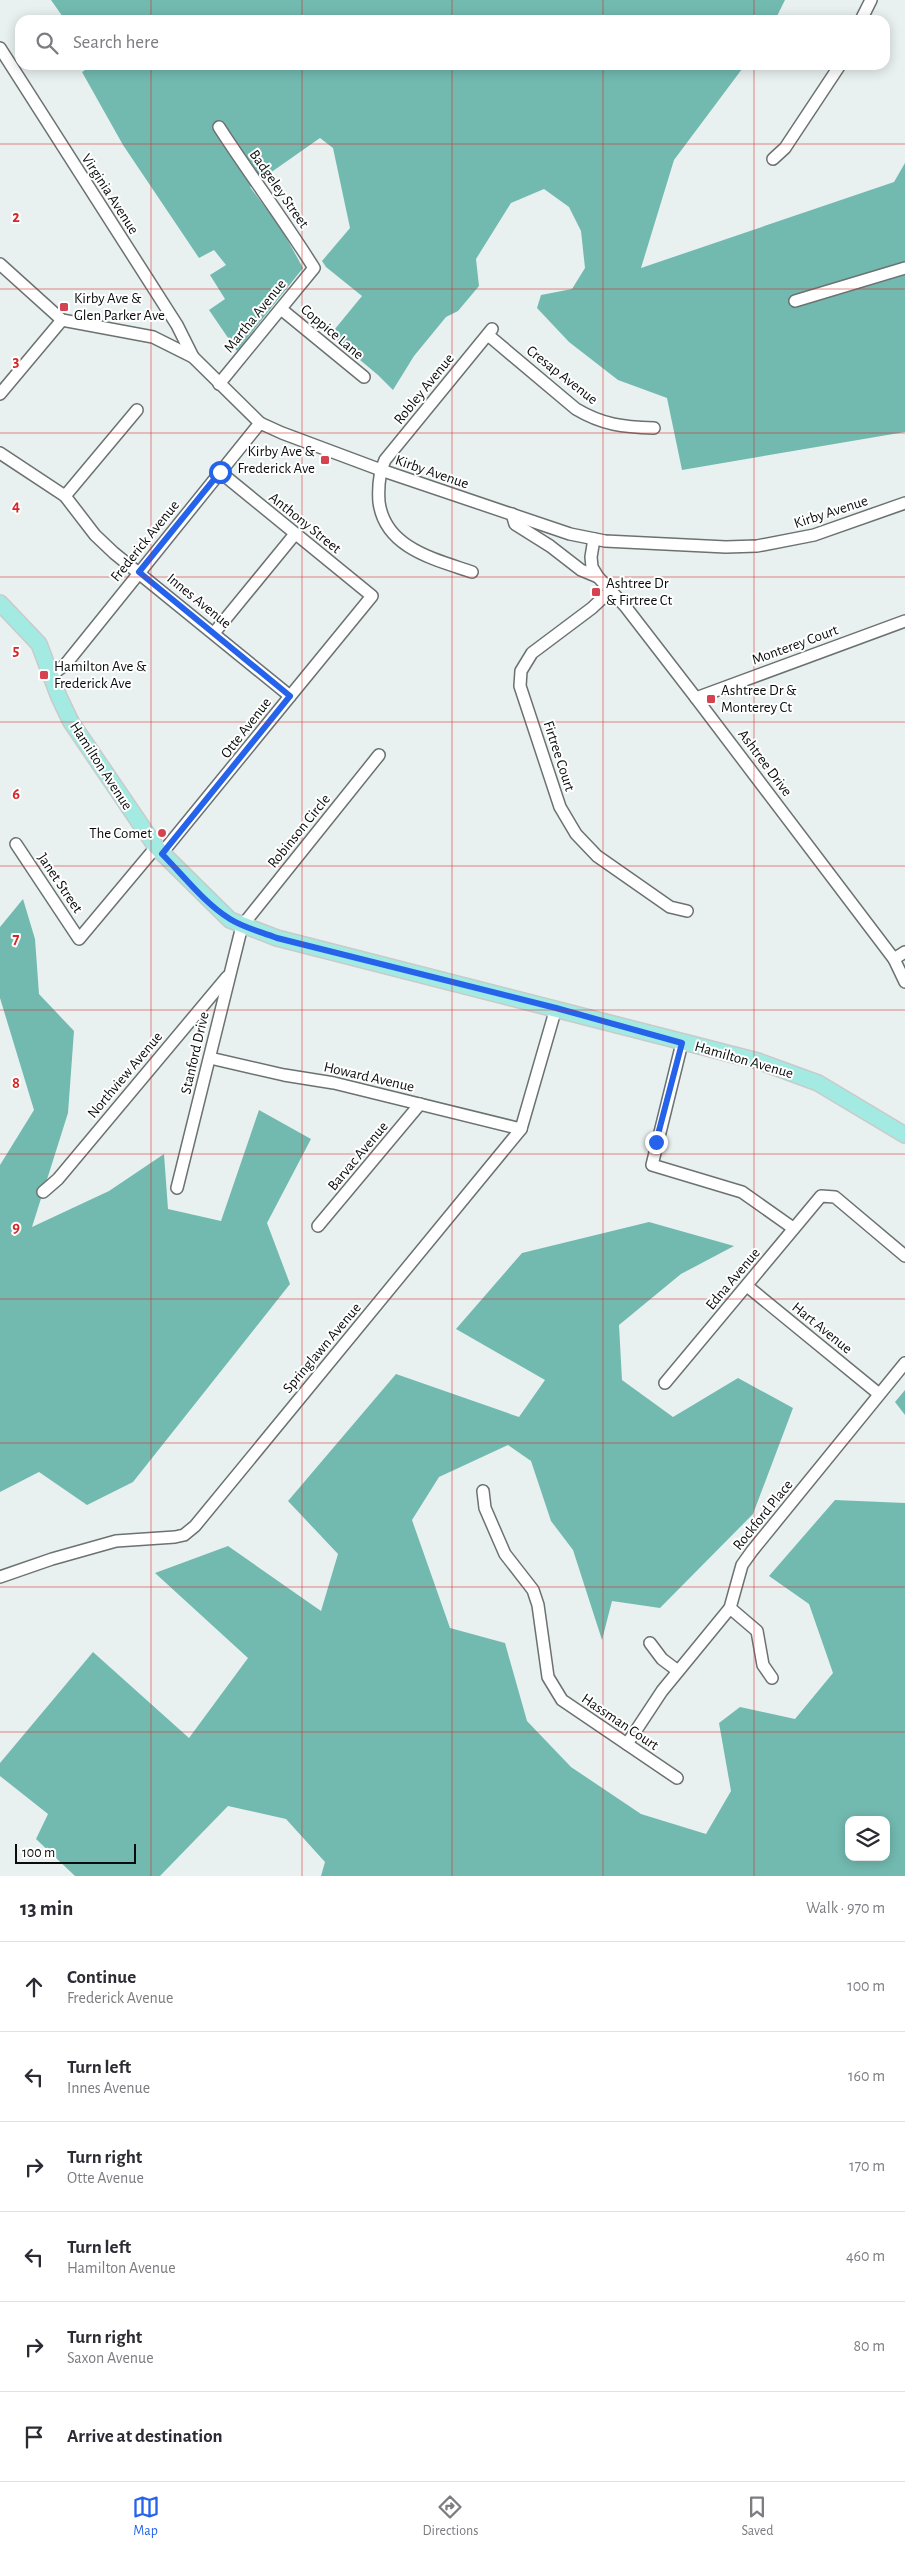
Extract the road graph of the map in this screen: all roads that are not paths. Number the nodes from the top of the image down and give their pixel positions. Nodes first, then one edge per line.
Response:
1 (871, 0) edge
2 (864, 15) edge
3 (0, 48) edge
4 (837, 70) edge
5 (219, 127) dead end
6 (773, 159) dead end
7 (0, 264) edge
8 (314, 268) joint
9 (905, 268) edge
10 (795, 301) dead end
11 (281, 309) junction
12 (62, 320) junction
13 (490, 332) joint
14 (193, 357) junction
15 (364, 378) dead end
16 (219, 384) junction
17 (0, 394) edge
18 (137, 410) dead end
19 (260, 423) junction
20 (654, 428) dead end
21 (0, 453) edge
22 (380, 470) junction
23 (220, 472) junction
24 (65, 496) junction
25 (905, 503) edge
26 (512, 514) junction
27 (295, 534) junction
28 (594, 539) junction
29 (139, 572) junction
30 (472, 572) dead end
31 (598, 577) junction
32 (610, 591) junction
33 (372, 596) joint
34 (0, 603) edge
35 (905, 621) edge
36 (214, 633) junction
37 (50, 675) junction
38 (290, 696) junction
39 (696, 698) junction
40 (379, 755) dead end
41 (16, 844) dead end
42 (159, 850) junction
43 (687, 911) dead end
44 (242, 926) junction
45 (79, 939) joint
46 (905, 952) edge
47 (894, 959) junction
48 (228, 975) junction
49 (905, 982) edge
50 (556, 1008) junction
51 (682, 1043) junction
52 (210, 1058) junction
53 (420, 1104) junction
54 (521, 1129) junction
55 (903, 1131) edge
56 (177, 1188) dead end
57 (43, 1192) dead end
58 (318, 1226) dead end
59 (793, 1228) junction
60 (905, 1256) edge
61 (746, 1286) junction
62 (905, 1363) edge
63 (665, 1383) dead end
64 (879, 1394) junction
65 (483, 1491) dead end
66 (0, 1577) edge
67 (730, 1608) junction
68 (650, 1643) dead end
69 (678, 1671) junction
70 (772, 1678) dead end
71 (627, 1744) junction
72 (677, 1778) dead end

1 - 2 street
3 - 14 street, Virginia Avenue
4 - 6 street
5 - 8 street, Badgeley Street
7 - 12 street
8 - 11 street, Martha Avenue
9 - 10 street
11 - 15 street, Coppice Lane
11 - 16 street, Martha Avenue
12 - 14 street, Kirby Avenue
12 - 17 street
13 - 20 street, Cresap Avenue
13 - 22 street, Robley Avenue
14 - 16 street, Kirby Avenue
16 - 19 street, Kirby Avenue
18 - 24 street
19 - 22 street, Kirby Avenue
19 - 23 street, Frederick Avenue
21 - 24 street, Innes Avenue
22 - 26 street, Kirby Avenue
22 - 30 street
23 - 27 street, Anthony Street
23 - 29 street, Frederick Avenue
24 - 29 street, Innes Avenue
25 - 28 street, Kirby Avenue
26 - 28 street, Kirby Avenue
26 - 31 street
27 - 33 street, Anthony Street
27 - 36 street
28 - 31 street, Ashtree Drive
29 - 36 street, Innes Avenue
29 - 37 street, Frederick Avenue
31 - 32 street, Ashtree Drive
32 - 39 street, Ashtree Drive
32 - 43 street, Firtree Court
33 - 38 street, Otte Avenue
34 - 37 main road, Hamilton Avenue
35 - 39 street, Monterey Court
36 - 38 street, Innes Avenue
37 - 42 main road, Hamilton Avenue
38 - 42 street, Otte Avenue
39 - 47 street, Ashtree Drive
40 - 44 street, Robinson Circle
41 - 45 street, Janet Street
42 - 44 main road, Hamilton Avenue
42 - 45 street, Otte Avenue
44 - 48 street, Stanford Drive
44 - 50 main road, Hamilton Avenue
46 - 47 street
47 - 49 street, Ashtree Drive
48 - 52 street, Stanford Drive
48 - 57 street, Northview Avenue
50 - 51 main road, Hamilton Avenue
50 - 54 street, Springlawn Avenue
51 - 55 main road, Hamilton Avenue
51 - 59 street
52 - 53 street, Howard Avenue
52 - 56 street, Stanford Drive
53 - 54 street, Howard Avenue
53 - 58 street, Barvac Avenue
54 - 66 street, Springlawn Avenue
59 - 60 street, Edna Avenue
59 - 61 street, Edna Avenue
61 - 63 street, Edna Avenue
61 - 64 street, Hart Avenue
62 - 64 street, Rockford Place
64 - 67 street, Rockford Place
65 - 71 street, Hassman Court
67 - 69 street, Rockford Place
67 - 70 street
68 - 69 street
69 - 71 street, Rockford Place
71 - 72 street, Hassman Court

